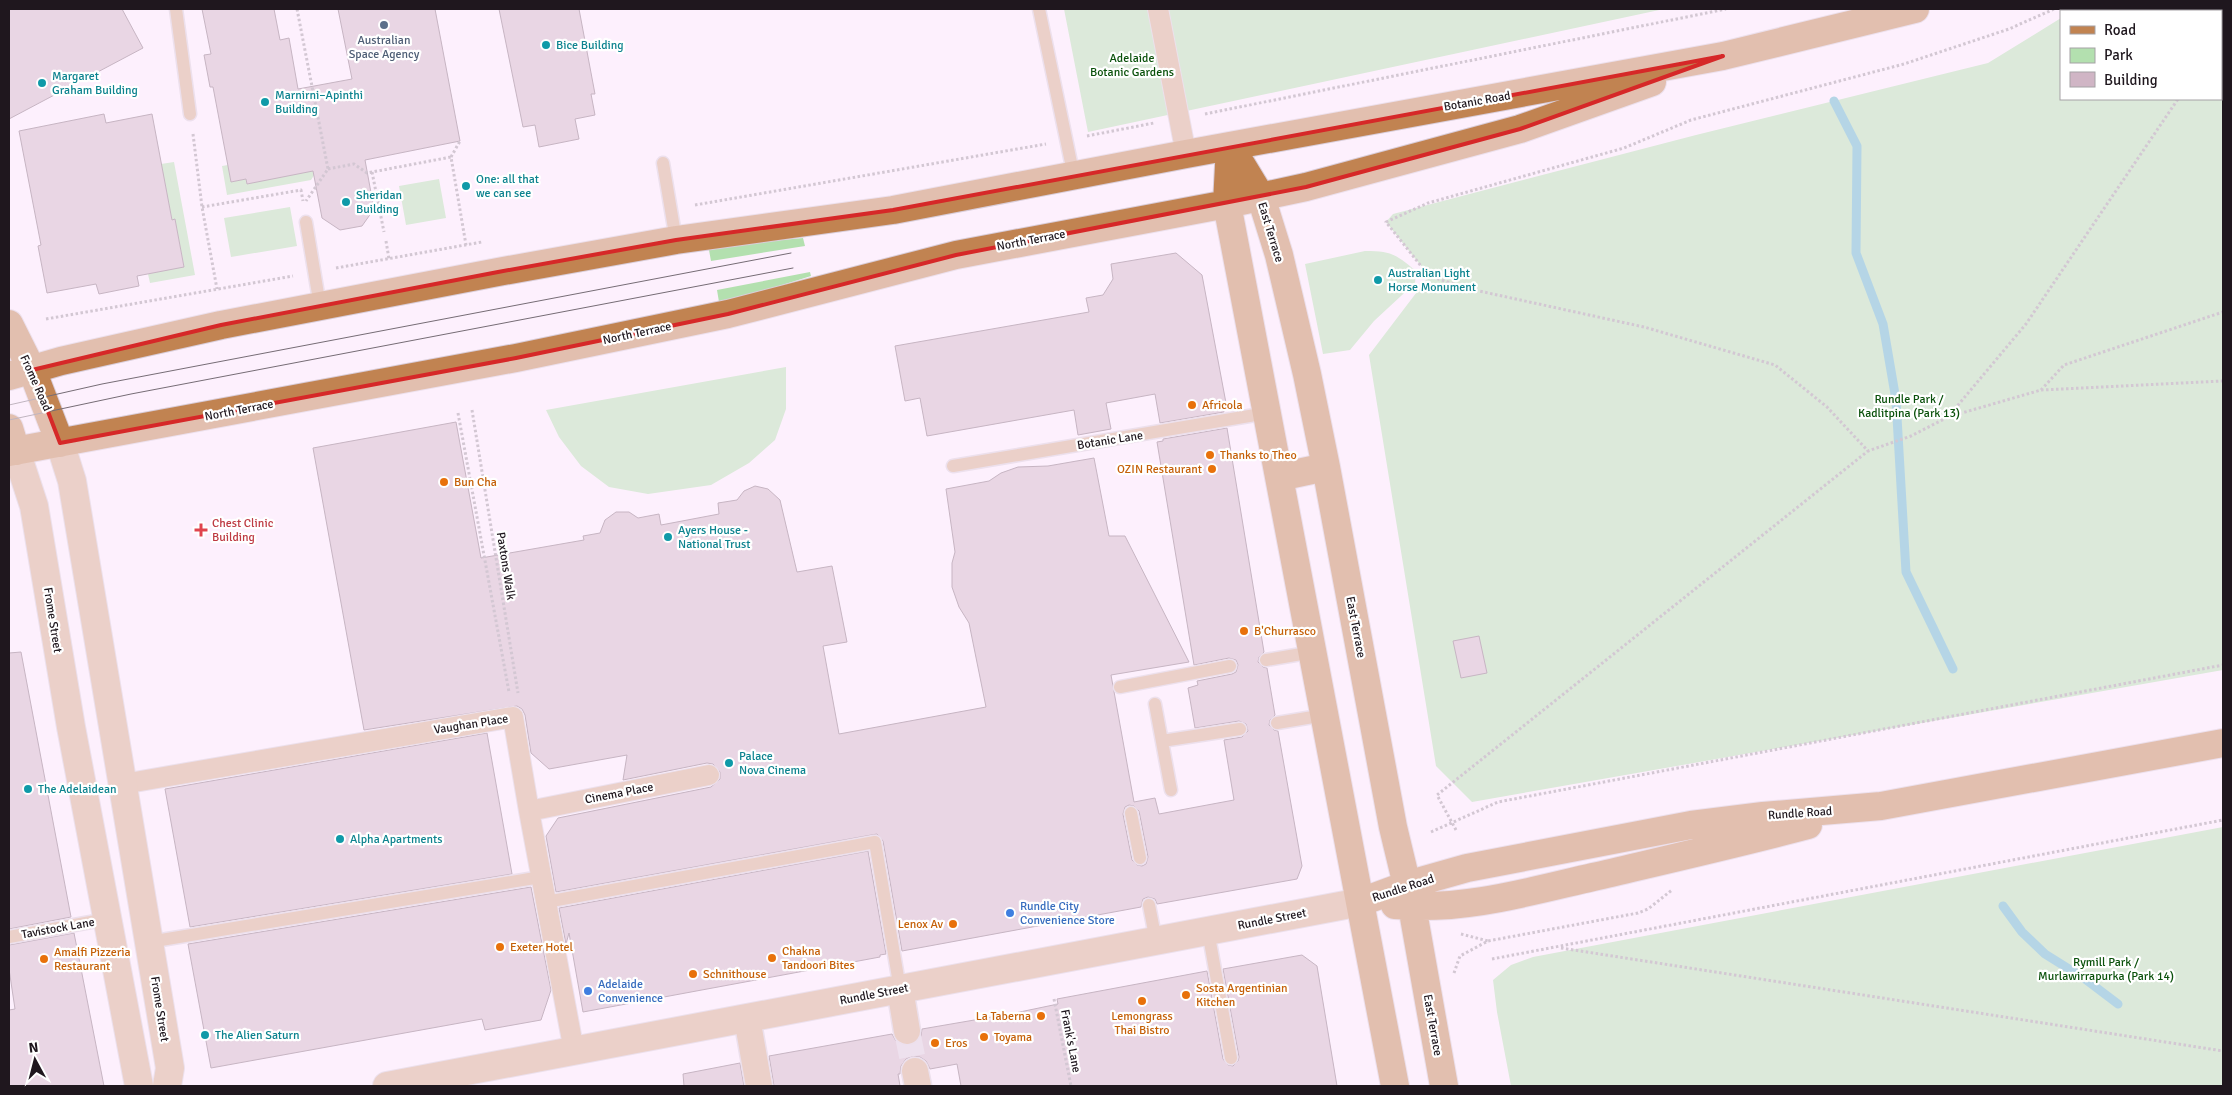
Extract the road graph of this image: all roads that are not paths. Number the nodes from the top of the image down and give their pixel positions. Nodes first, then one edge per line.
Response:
1 (176, 9) edge
2 (1039, 9) edge
3 (1158, 9) edge
4 (1915, 9) edge
5 (1724, 56) junction
6 (190, 114) road end
7 (1230, 146) junction
8 (1186, 154) junction
9 (663, 163) dead end
10 (1074, 177) junction
11 (1261, 197) junction
12 (1227, 204) junction
13 (306, 222) dead end
14 (676, 240) junction
15 (320, 306) junction
16 (9, 324) edge
17 (20, 373) edge
18 (1267, 414) junction
19 (60, 443) junction
20 (11, 444) edge
21 (953, 466) dead end
22 (1326, 467) junction
23 (1279, 477) junction
24 (1313, 652) junction
25 (1266, 660) dead end
26 (1230, 666) dead end
27 (1120, 687) dead end
28 (1155, 704) dead end
29 (1325, 715) junction
30 (1277, 723) dead end
31 (1240, 729) dead end
32 (1162, 741) junction
33 (2223, 743) edge
34 (709, 776) dead end
35 (123, 784) junction
36 (1171, 790) dead end
37 (83, 791) junction
38 (1881, 806) junction
39 (529, 811) junction
40 (1131, 812) dead end
41 (1140, 858) dead end
42 (541, 877) junction
43 (1409, 895) junction
44 (546, 902) junction
45 (1361, 902) junction
46 (1149, 905) dead end
47 (107, 919) junction
48 (1208, 931) junction
49 (9, 937) edge
50 (1156, 941) junction
51 (149, 942) junction
52 (900, 989) junction
53 (747, 1018) junction
54 (907, 1031) tunnel mouth
55 (574, 1051) junction
56 (1231, 1058) dead end
57 (437, 1082) edge
58 (139, 1086) edge
59 (167, 1086) edge
60 (387, 1086) edge
61 (760, 1086) edge
62 (1395, 1086) edge
63 (1444, 1086) edge

1 - 6 lane
2 - 10 lane
3 - 8 street
4 - 5 main road, Botanic Road
5 - 7 main road, Botanic Road
5 - 11 main road, Botanic Road
7 - 8 main road
7 - 11 main road, East Terrace
7 - 12 main road
8 - 10 main road
9 - 14 lane
10 - 14 main road
11 - 12 main road, North Terrace
11 - 22 main road, East Terrace
12 - 18 main road
12 - 19 main road, North Terrace
13 - 15 lane
14 - 15 main road
15 - 17 main road
16 - 17 main road, Frome Road
17 - 19 main road, Frome Road
18 - 21 lane, Botanic Lane
18 - 23 main road
19 - 20 main road, North Terrace
19 - 35 street, Frome Street
20 - 37 street, Frome Street
22 - 23 main road
22 - 43 main road, East Terrace
23 - 24 main road
24 - 25 lane
24 - 29 main road
26 - 27 lane
28 - 32 lane
29 - 30 lane
29 - 45 main road
31 - 32 lane
32 - 36 lane
33 - 38 main road, Rundle Road
34 - 39 street, Cinema Place
35 - 37 street
35 - 39 street, Vaughan Place
35 - 51 street, Frome Street
37 - 47 street, Frome Street
38 - 43 main road, Rundle Road
38 - 43 main road, Rundle Road
39 - 42 street, Vaughan Place
40 - 41 lane
42 - 44 street, Vaughan Place
42 - 51 lane
43 - 45 main road, Rundle Road
43 - 63 main road, East Terrace
44 - 52 lane
44 - 55 street, Vaughan Place
45 - 48 street, Rundle Street
45 - 62 main road
46 - 50 lane
47 - 49 lane, Tavistock Lane
47 - 58 street, Frome Street
48 - 50 street, Rundle Street
48 - 56 lane
50 - 52 street, Rundle Street
51 - 59 street, Frome Street
52 - 53 street, Rundle Street
52 - 54 street
53 - 55 street, Rundle Street
53 - 61 street
55 - 57 street, Rundle Street
57 - 60 street, Rundle Street

